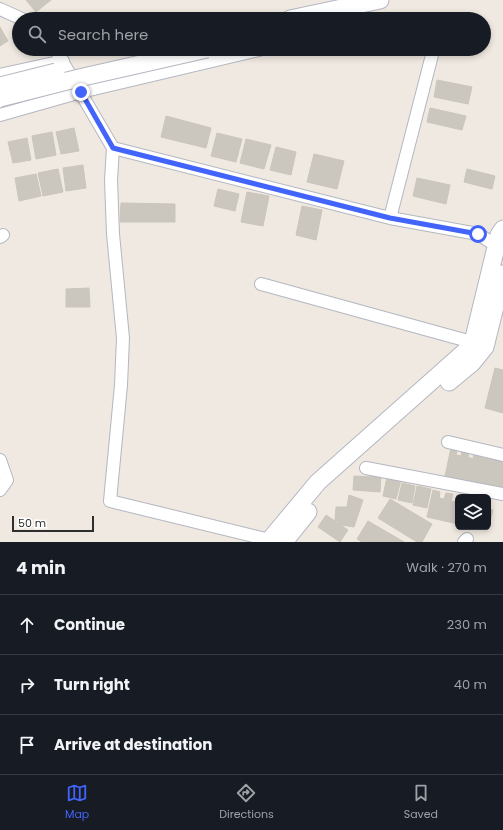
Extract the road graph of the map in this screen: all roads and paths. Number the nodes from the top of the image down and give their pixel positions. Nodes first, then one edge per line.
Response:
1 (380, 0) edge
2 (351, 7) junction
3 (0, 9) edge
4 (326, 12) edge
5 (344, 12) edge
6 (12, 14) edge
7 (60, 56) edge
8 (126, 56) edge
9 (176, 56) edge
10 (233, 56) edge
11 (432, 56) edge
12 (63, 61) junction
13 (0, 75) edge
14 (0, 86) edge
15 (81, 92) junction
16 (0, 98) edge
17 (0, 115) edge
18 (113, 148) junction
19 (390, 218) junction
20 (501, 239) edge
21 (503, 274) edge
22 (261, 284) dead end
23 (479, 345) junction
24 (448, 442) dead end
25 (503, 455) edge
26 (0, 460) edge
27 (366, 468) dead end
28 (0, 490) edge
29 (503, 494) edge
30 (274, 541) edge

1 - 2 main road
2 - 4 main road
2 - 5 main road
3 - 6 street
7 - 12 street
8 - 14 main road, bridge
9 - 16 main road, bridge
10 - 15 street
11 - 19 street
12 - 13 street
12 - 15 street
15 - 17 street
15 - 18 street
18 - 19 street
18 - 30 street
19 - 20 street
20 - 23 main road
21 - 23 main road
22 - 23 street
23 - 30 main road
24 - 25 street
26 - 28 street
27 - 29 street

